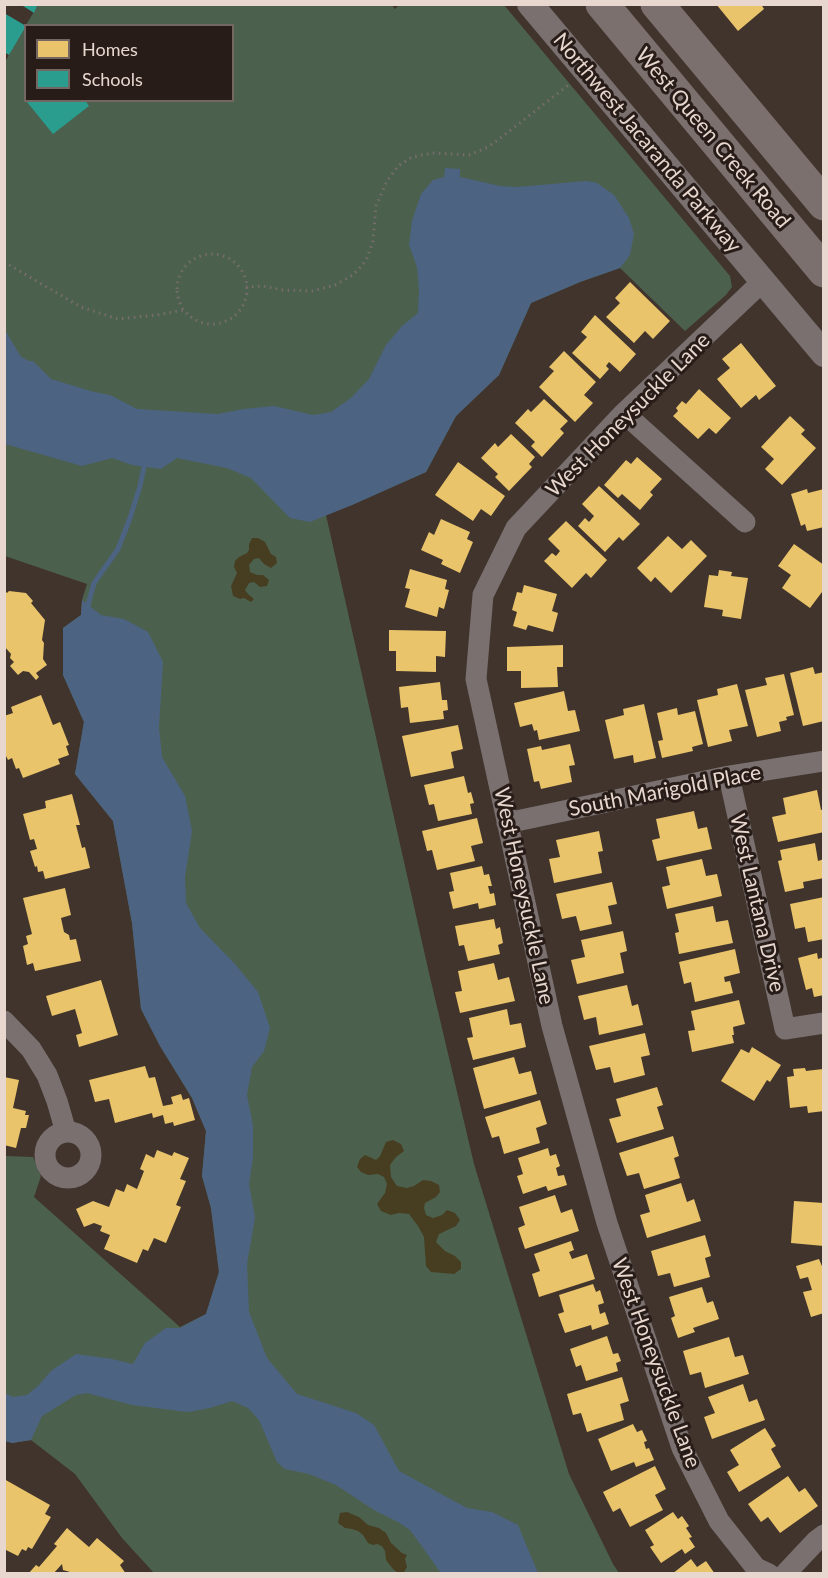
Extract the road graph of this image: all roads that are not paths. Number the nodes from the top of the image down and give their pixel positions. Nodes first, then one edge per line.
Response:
1 (530, 4) edge
2 (657, 4) edge
3 (614, 9) edge
4 (824, 204) edge
5 (824, 271) edge
6 (763, 281) junction
7 (824, 354) edge
8 (624, 413) junction
9 (745, 522) dead end
10 (824, 761) edge
11 (729, 776) junction
12 (507, 823) junction
13 (4, 1021) edge
14 (824, 1023) edge
15 (66, 1132) dead end
16 (824, 1535) edge
17 (769, 1574) edge
18 (785, 1574) edge

1 - 6 street, Northwest Jacaranda Parkway
2 - 4 main road, West Queen Creek Road
3 - 5 main road, West Queen Creek Road
6 - 7 street, Northwest Jacaranda Parkway
6 - 8 street, West Honeysuckle Lane
8 - 9 street
8 - 12 street, West Honeysuckle Lane
10 - 11 street, South Marigold Place
11 - 12 street, South Marigold Place
11 - 14 street, West Lantana Drive
12 - 17 street, West Honeysuckle Lane
13 - 15 street
16 - 18 street

